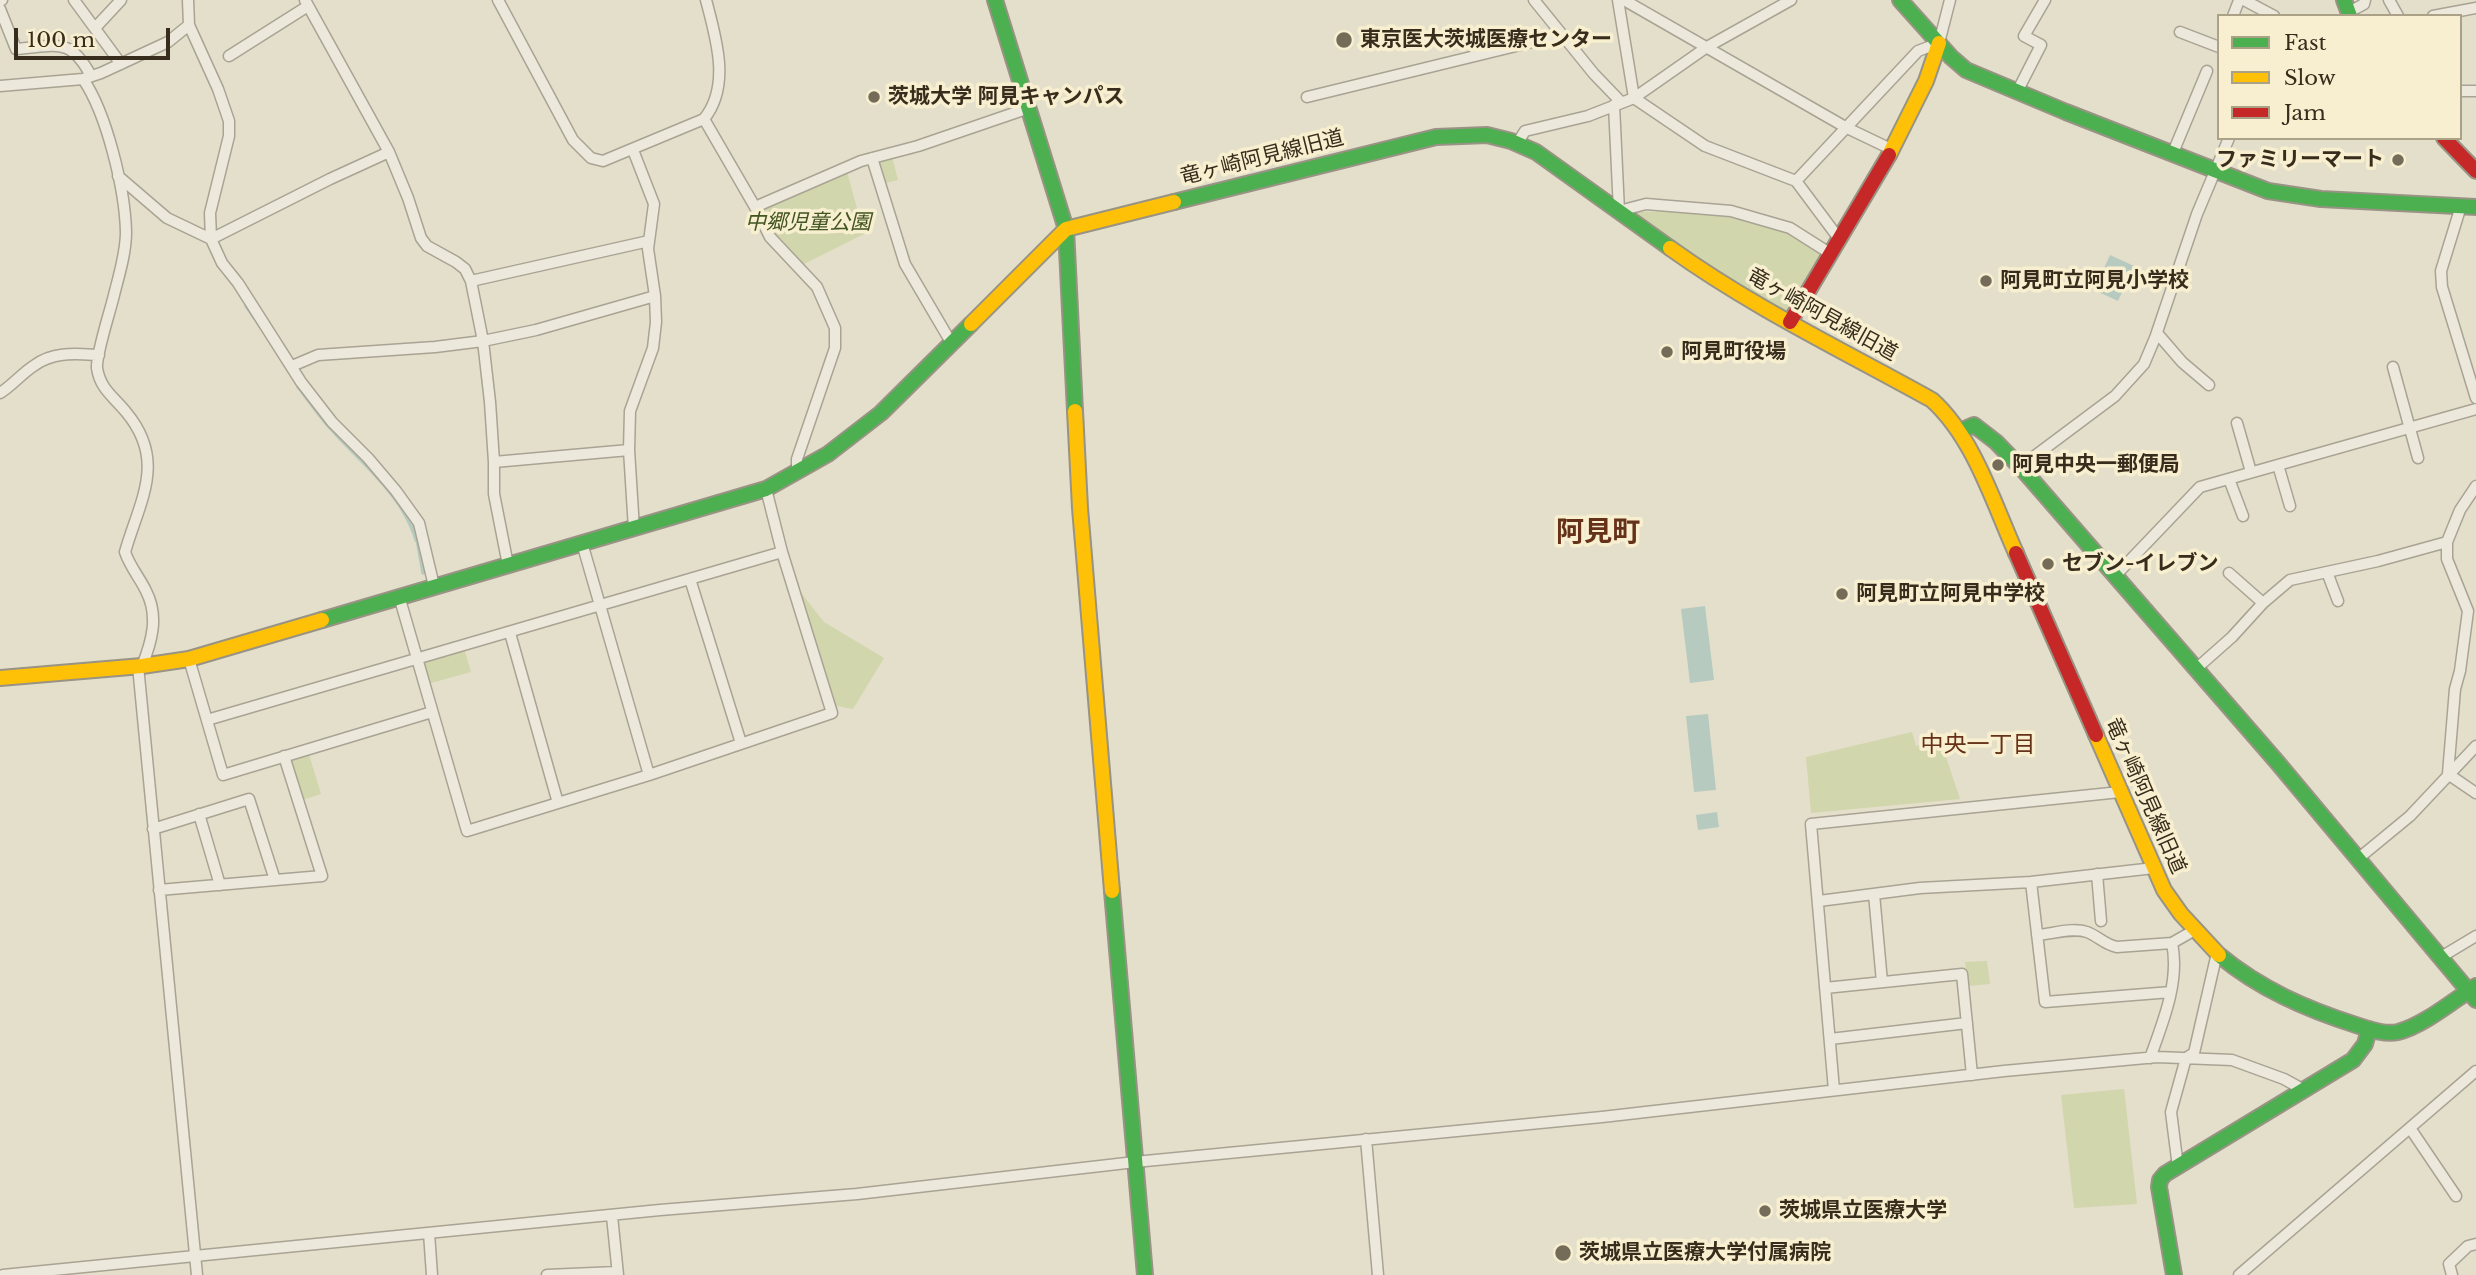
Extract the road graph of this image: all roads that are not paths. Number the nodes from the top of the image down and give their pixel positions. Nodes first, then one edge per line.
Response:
1 (74, 0) edge
2 (121, 0) edge
3 (498, 0) edge
4 (706, 0) edge
5 (995, 0) edge
6 (1534, 0) edge
7 (1618, 0) edge
8 (1624, 0) edge
9 (1791, 0) edge
10 (1900, 0) edge
11 (1950, 0) edge
12 (2045, 0) edge
13 (2365, 0) edge
14 (2238, 1) edge
15 (189, 2) edge
16 (306, 3) edge
17 (1638, 4) edge
18 (2476, 8) edge
19 (0, 9) edge
20 (2348, 9) edge
21 (2269, 14) edge
22 (2443, 14) edge
23 (188, 25) junction
24 (95, 28) junction
25 (2180, 33) dead end
26 (1561, 35) junction
27 (1939, 43) junction
28 (2217, 46) edge
29 (1707, 47) junction
30 (229, 56) dead end
31 (121, 64) junction
32 (2207, 71) dead end
33 (87, 77) junction
34 (0, 86) edge
35 (2017, 92) junction
36 (1307, 97) dead end
37 (1634, 98) junction
38 (1618, 104) junction
39 (1029, 108) junction
40 (704, 119) junction
41 (1847, 128) junction
42 (2228, 140) edge
43 (2446, 140) edge
44 (1518, 142) junction
45 (633, 150) junction
46 (1893, 150) junction
47 (389, 152) junction
48 (2172, 155) junction
49 (872, 158) junction
50 (2214, 171) junction
51 (2476, 171) edge
52 (118, 176) junction
53 (1796, 181) junction
54 (2461, 206) junction
55 (2476, 206) edge
56 (755, 207) junction
57 (1619, 211) junction
58 (1066, 229) junction
59 (211, 239) junction
60 (1840, 240) junction
61 (649, 241) junction
62 (1831, 254) junction
63 (471, 281) junction
64 (655, 296) junction
65 (1790, 322) junction
66 (2157, 333) junction
67 (483, 341) junction
68 (952, 344) junction
69 (99, 355) junction
70 (292, 366) junction
71 (2393, 368) dead end
72 (2474, 382) edge
73 (2209, 385) dead end
74 (0, 393) edge
75 (2476, 398) edge
76 (2476, 409) edge
77 (2237, 423) dead end
78 (2409, 428) junction
79 (1960, 430) junction
80 (629, 450) junction
81 (2418, 458) dead end
82 (494, 462) junction
83 (2278, 465) junction
84 (2020, 467) junction
85 (2250, 472) junction
86 (797, 473) junction
87 (2229, 479) junction
88 (2476, 485) edge
89 (766, 489) junction
90 (2290, 506) dead end
91 (2243, 516) dead end
92 (634, 529) junction
93 (2447, 542) junction
94 (582, 543) junction
95 (782, 552) junction
96 (508, 565) junction
97 (2327, 572) junction
98 (2229, 573) dead end
99 (2116, 575) junction
100 (690, 579) junction
101 (434, 586) junction
102 (399, 596) junction
103 (2338, 601) dead end
104 (2263, 603) junction
105 (600, 606) junction
106 (510, 633) junction
107 (189, 659) junction
108 (417, 659) junction
109 (140, 666) junction
110 (2197, 668) junction
111 (0, 677) edge
112 (432, 712) junction
113 (207, 720) junction
114 (741, 743) junction
115 (2476, 746) edge
116 (284, 756) junction
117 (2448, 774) junction
118 (649, 775) junction
119 (2120, 792) junction
120 (2476, 793) edge
121 (558, 803) junction
122 (199, 814) junction
123 (153, 829) junction
124 (2359, 858) junction
125 (2154, 868) junction
126 (2096, 874) junction
127 (275, 880) junction
128 (2031, 882) junction
129 (220, 885) junction
130 (159, 890) junction
131 (1874, 894) junction
132 (1819, 901) junction
133 (2101, 921) dead end
134 (2193, 931) junction
135 (2037, 935) junction
136 (2476, 936) edge
137 (2172, 943) junction
138 (2217, 953) junction
139 (2441, 957) junction
140 (1882, 982) junction
141 (1825, 988) junction
142 (2171, 992) junction
143 (2473, 992) edge
144 (1967, 1023) junction
145 (2369, 1028) junction
146 (1830, 1039) junction
147 (2150, 1058) junction
148 (2186, 1058) junction
149 (2476, 1071) edge
150 (1972, 1075) junction
151 (1834, 1090) junction
152 (2304, 1090) junction
153 (2410, 1128) junction
154 (1366, 1139) junction
155 (1135, 1162) junction
156 (2178, 1167) junction
157 (2456, 1196) dead end
158 (612, 1216) junction
159 (429, 1233) junction
160 (2476, 1244) edge
161 (195, 1255) junction
162 (617, 1273) edge
163 (3, 1275) edge
164 (198, 1275) edge
165 (432, 1275) edge
166 (547, 1275) edge
167 (1145, 1275) edge
168 (1378, 1275) edge
169 (2174, 1275) edge
170 (2239, 1275) edge
171 (2452, 1275) edge

1 - 24 street
2 - 24 street
3 - 45 street
4 - 40 street
5 - 39 street
6 - 26 street
7 - 37 street
8 - 17 street
9 - 29 street
10 - 27 street
11 - 27 street
12 - 35 street
13 - 20 street
14 - 21 street
15 - 23 street
16 - 30 street
16 - 47 street
17 - 29 street
18 - 22 street
19 - 33 street
23 - 31 street
23 - 59 street
24 - 31 street
25 - 28 street
26 - 36 street
26 - 38 street
27 - 35 street
27 - 41 street
27 - 46 street
29 - 37 street
29 - 41 street
31 - 33 street
32 - 48 street
33 - 34 street
33 - 52 street
35 - 48 street
37 - 38 street
37 - 53 street
38 - 44 street
38 - 57 street
39 - 49 street
39 - 58 street
40 - 45 street
40 - 56 street
41 - 46 street
41 - 53 street
42 - 50 street
43 - 51 street
44 - 57 street, 竜ヶ崎阿見線旧道
44 - 58 street, 竜ヶ崎阿見線旧道
45 - 61 street
46 - 60 street
47 - 59 street
47 - 63 street
48 - 50 street
49 - 56 street
49 - 68 street
50 - 54 street
50 - 66 street
52 - 59 street
52 - 69 street
53 - 60 street
54 - 55 street
54 - 72 street
56 - 86 street
57 - 62 street
57 - 65 street, 竜ヶ崎阿見線旧道
58 - 68 street
58 - 155 street
59 - 70 street
60 - 62 street
61 - 63 street
61 - 64 street
62 - 65 street
63 - 67 street
64 - 67 street
64 - 80 street
65 - 79 street, 竜ヶ崎阿見線旧道
66 - 73 street
66 - 84 street
67 - 70 street
67 - 82 street
68 - 86 street
69 - 74 street
69 - 109 street
70 - 101 street
71 - 78 street
72 - 75 street
76 - 78 street
77 - 85 street
78 - 81 street
78 - 83 street
79 - 84 street
79 - 119 street, 竜ヶ崎阿見線旧道
80 - 82 street
80 - 92 street
82 - 96 street
83 - 85 street
83 - 90 street
84 - 99 street
85 - 87 street
86 - 89 street
87 - 91 street
87 - 99 street
88 - 93 street
89 - 92 street
89 - 95 street
92 - 94 street
93 - 97 street
93 - 117 street
94 - 96 street
94 - 105 street
95 - 100 street
95 - 114 street
96 - 101 street
97 - 103 street
97 - 104 street
98 - 104 street
99 - 110 street
100 - 105 street
100 - 114 street
101 - 102 street
102 - 107 street
102 - 108 street
104 - 110 street
105 - 106 street
105 - 118 street
106 - 108 street
106 - 121 street
107 - 109 street
107 - 113 street
108 - 112 street
108 - 113 street
109 - 111 street
109 - 123 street
110 - 124 street
112 - 116 street
112 - 121 street
113 - 116 street
114 - 118 street
115 - 117 street
116 - 127 street
117 - 120 street
117 - 124 street
118 - 121 street
119 - 125 street, 竜ヶ崎阿見線旧道
119 - 132 street
122 - 123 street
122 - 127 street
122 - 129 street
123 - 130 street
124 - 139 street
125 - 126 street
125 - 134 street, 竜ヶ崎阿見線旧道
126 - 128 street
126 - 133 street
127 - 129 street
128 - 131 street
128 - 135 street
129 - 130 street
130 - 161 street
131 - 132 street
131 - 140 street
132 - 141 street
134 - 137 street
134 - 138 street, 竜ヶ崎阿見線旧道
135 - 137 street
135 - 142 street
136 - 139 street
137 - 142 street
138 - 145 street, 竜ヶ崎阿見線旧道
138 - 148 street
139 - 143 street
140 - 141 street
140 - 144 street
141 - 146 street
142 - 147 street
143 - 145 street, 竜ヶ崎阿見線旧道
144 - 146 street
144 - 150 street
145 - 152 street
146 - 151 street
147 - 148 street
147 - 150 street
148 - 152 street
148 - 156 street
149 - 153 street
150 - 151 street
151 - 154 street
152 - 156 street
153 - 157 street
153 - 170 street
154 - 155 street
154 - 168 street
155 - 158 street
155 - 167 street
156 - 169 street
158 - 159 street
158 - 162 street
159 - 161 street
159 - 165 street
160 - 171 street
161 - 163 street
161 - 164 street
162 - 166 street

